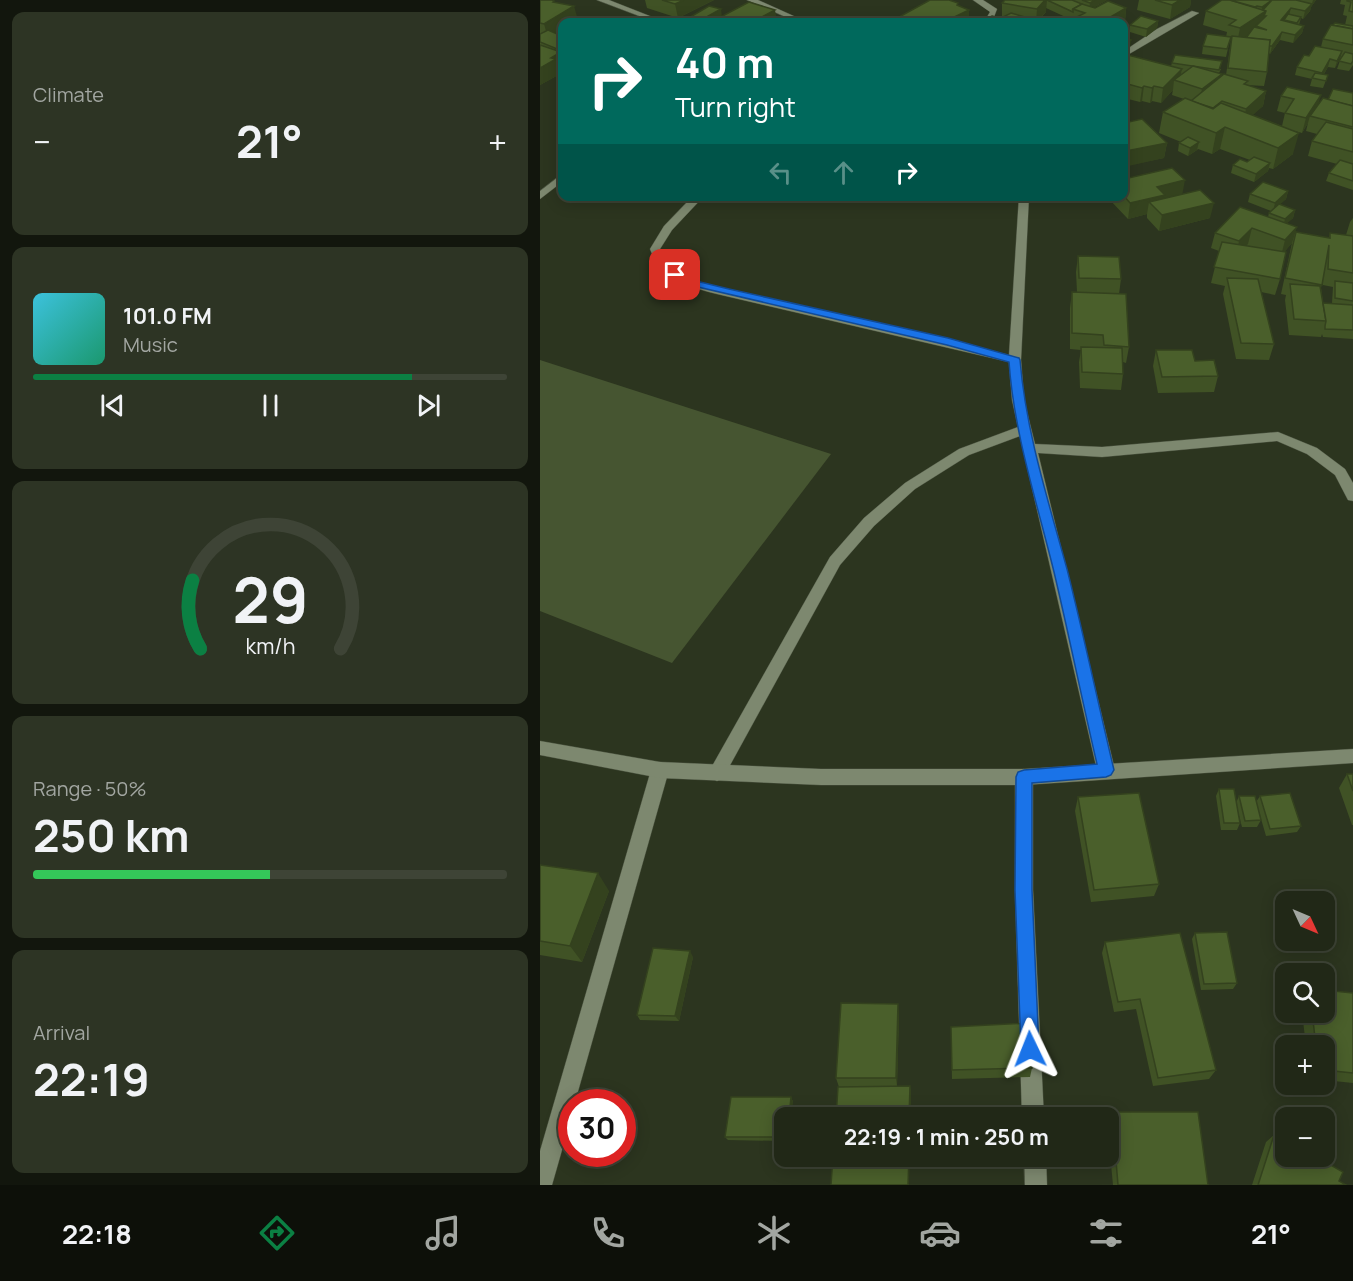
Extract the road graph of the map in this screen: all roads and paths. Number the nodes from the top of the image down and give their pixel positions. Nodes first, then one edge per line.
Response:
1 (601, 0) edge
2 (751, 0) edge
3 (977, 0) edge
4 (1196, 13) dead end
5 (650, 18) edge
6 (789, 18) edge
7 (990, 18) edge
8 (1128, 52) edge
9 (558, 180) edge
10 (540, 196) edge
11 (694, 201) edge
12 (1024, 201) edge
13 (1015, 360) junction
14 (1024, 430) junction
15 (1028, 448) junction
16 (1353, 496) edge
17 (540, 748) edge
18 (1353, 756) edge
19 (660, 770) junction
20 (1106, 770) junction
21 (717, 773) junction
22 (1024, 777) junction
23 (1033, 1107) edge
24 (1035, 1167) edge
25 (541, 1185) edge
26 (1036, 1185) edge

1 - 5 street
2 - 6 street
3 - 7 street
4 - 8 street
9 - 10 street
11 - 13 street
12 - 13 street
13 - 14 street
14 - 15 street
14 - 21 street
15 - 16 street
15 - 20 street
17 - 19 street
18 - 20 street
19 - 21 street
19 - 25 street
20 - 22 street
21 - 22 street
22 - 23 street
24 - 26 street

